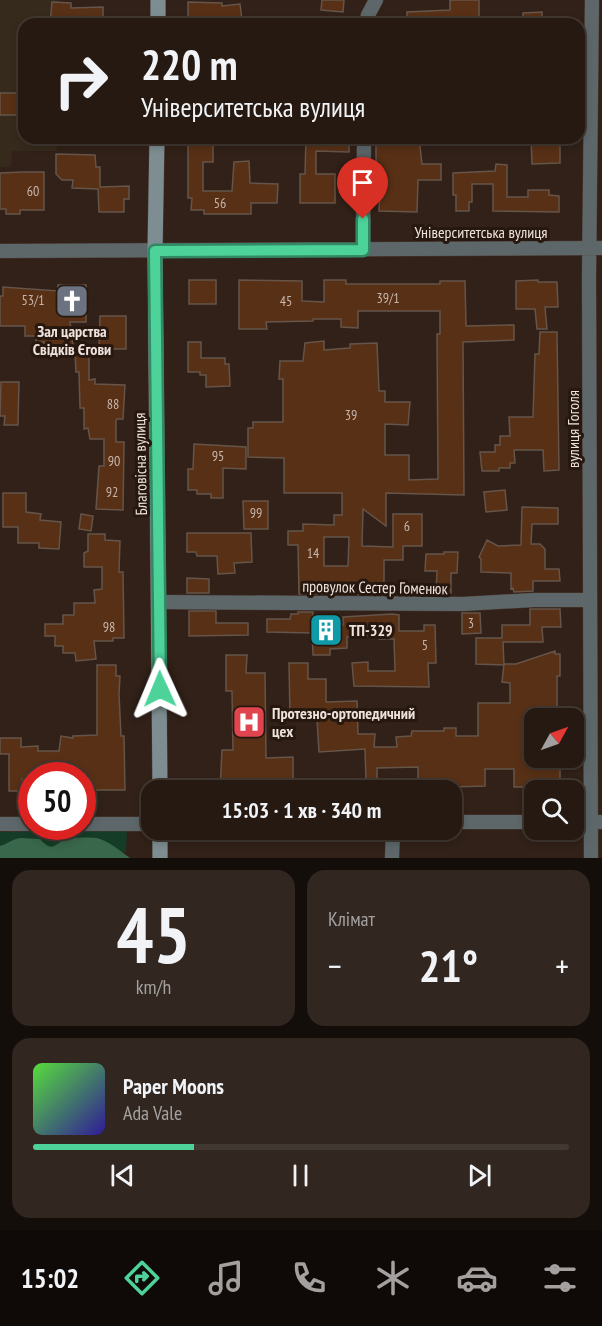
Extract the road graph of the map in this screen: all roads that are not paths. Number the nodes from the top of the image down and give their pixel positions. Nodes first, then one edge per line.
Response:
1 (158, 0) edge
2 (376, 0) edge
3 (592, 0) edge
4 (158, 18) edge
5 (367, 18) edge
6 (157, 144) edge
7 (364, 144) edge
8 (596, 248) edge
9 (363, 250) junction
10 (0, 251) edge
11 (155, 251) junction
12 (590, 600) junction
13 (159, 602) junction
14 (160, 780) edge
15 (462, 822) edge
16 (524, 822) edge
17 (596, 822) edge
18 (0, 824) edge
19 (18, 824) edge
20 (96, 824) edge
21 (141, 824) edge
22 (160, 840) edge
23 (393, 840) edge
24 (160, 858) edge
25 (392, 858) edge
26 (591, 858) edge

1 - 4 main road
2 - 5 street
3 - 8 street, вулиця Гоголя
6 - 11 main road, Благовісна вулиця
7 - 9 street
8 - 9 street, Університетська вулиця
8 - 12 street, вулиця Гоголя
9 - 11 street, Університетська вулиця
10 - 11 street, Університетська вулиця
11 - 13 main road, Благовісна вулиця
12 - 13 street, провулок Сестер Гоменюк
12 - 17 street, вулиця Гоголя
13 - 14 main road, Благовісна вулиця
15 - 16 street
17 - 26 street, вулиця Гоголя
18 - 19 street
20 - 21 street
22 - 24 main road
23 - 25 street

